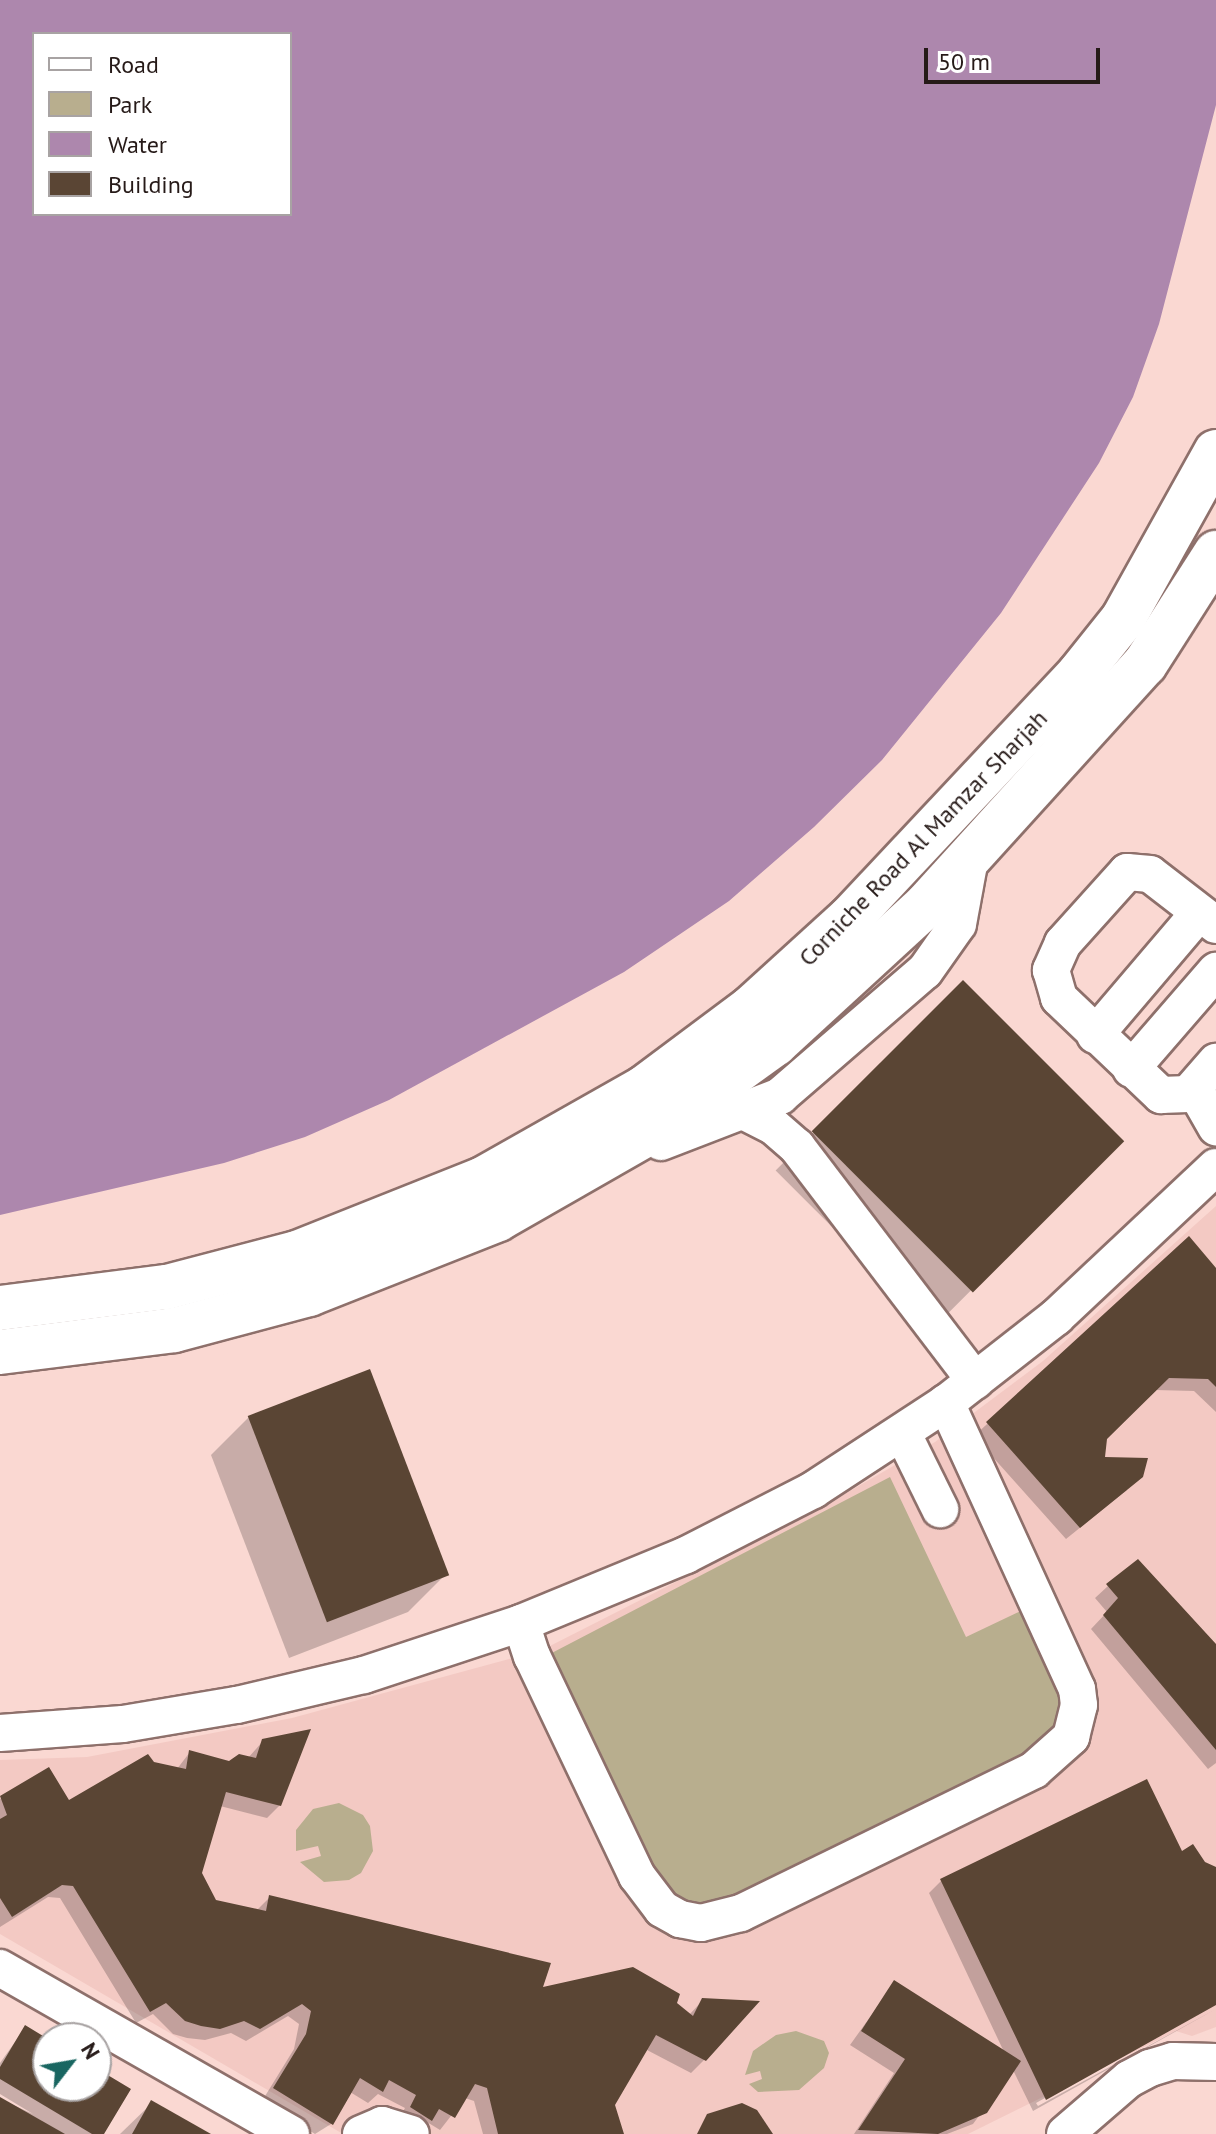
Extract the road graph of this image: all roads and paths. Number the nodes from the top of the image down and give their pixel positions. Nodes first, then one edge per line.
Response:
1 (1216, 452) edge
2 (1216, 553) edge
3 (971, 853) junction
4 (1208, 919) edge
5 (1216, 971) edge
6 (1095, 1035) junction
7 (1131, 1069) junction
8 (1205, 1076) edge
9 (790, 1088) junction
10 (745, 1112) junction
11 (1216, 1127) edge
12 (797, 1147) junction
13 (610, 1159) junction
14 (1212, 1179) edge
15 (0, 1308) edge
16 (0, 1352) edge
17 (975, 1381) junction
18 (946, 1403) junction
19 (903, 1434) junction
20 (940, 1509) dead end
21 (521, 1623) junction
22 (0, 1733) edge
23 (0, 1968) edge
24 (1216, 2062) edge
25 (291, 2134) edge
26 (361, 2134) edge
27 (411, 2134) edge
28 (1065, 2134) edge

1 - 15 main road, Corniche Road Al Mamzar Sharjah
2 - 3 main road, Corniche Road Al Mamzar Sharjah
3 - 9 street
3 - 13 main road, Corniche Road Al Mamzar Sharjah
4 - 6 street
4 - 6 street
5 - 7 street
6 - 7 street
7 - 8 street
8 - 11 street
9 - 10 street
9 - 12 street
10 - 12 street
10 - 13 street
12 - 17 street
13 - 16 main road, Corniche Road Al Mamzar Sharjah
14 - 17 street
17 - 18 street
18 - 19 street
18 - 21 street
19 - 20 street
19 - 21 street
21 - 22 street
23 - 25 street
24 - 28 street
26 - 27 street

